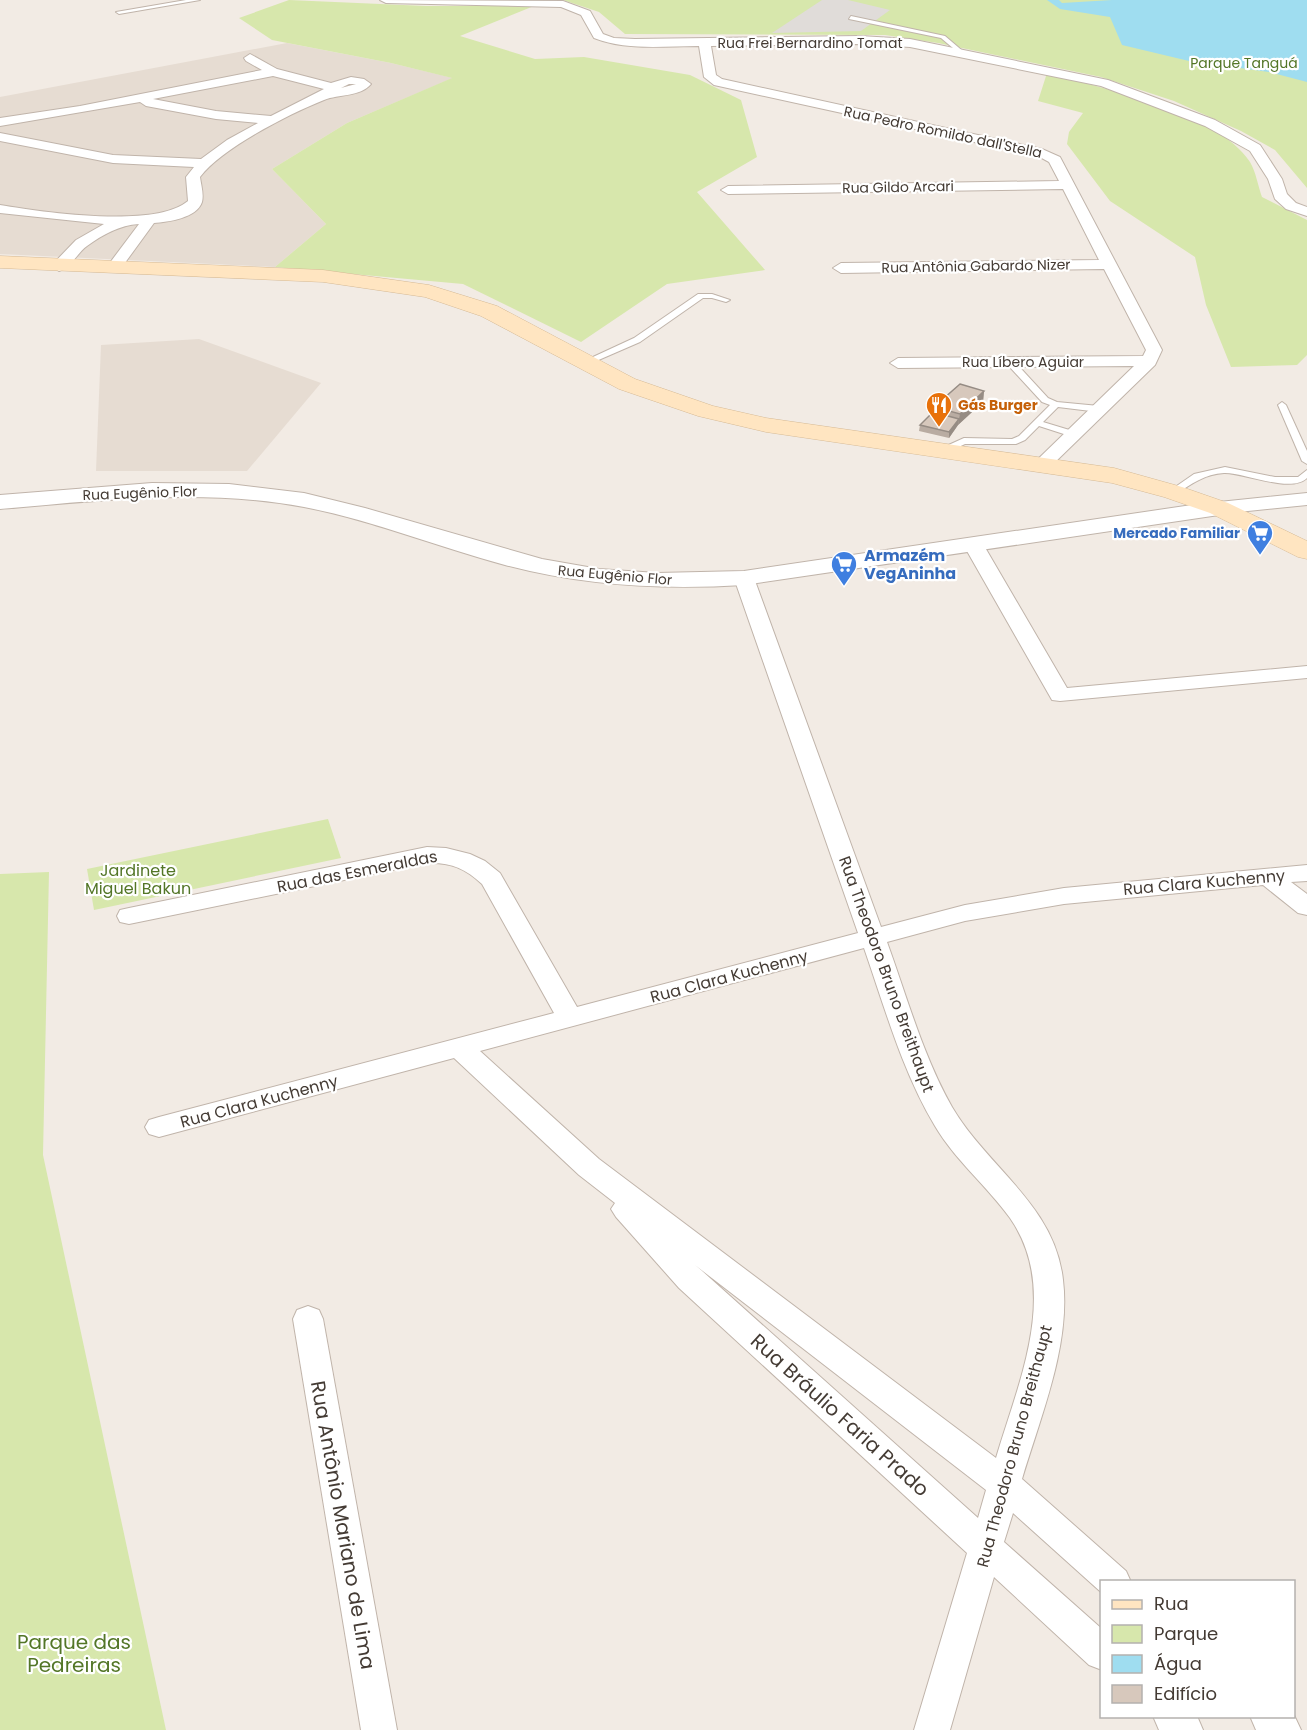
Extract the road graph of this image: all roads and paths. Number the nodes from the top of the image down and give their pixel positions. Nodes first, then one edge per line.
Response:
1 (197, 0) edge
2 (386, 0) edge
3 (119, 12) dead end
4 (851, 18) dead end
5 (705, 44) junction
6 (962, 53) junction
7 (250, 58) dead end
8 (273, 72) junction
9 (133, 100) junction
10 (274, 120) junction
11 (0, 122) edge
12 (0, 137) edge
13 (203, 163) junction
14 (1068, 185) junction
15 (728, 190) dead end
16 (0, 208) edge
17 (1307, 212) edge
18 (122, 220) junction
19 (148, 221) junction
20 (0, 262) edge
21 (1110, 264) junction
22 (59, 266) junction
23 (114, 268) junction
24 (842, 268) dead end
25 (726, 300) dead end
26 (1149, 361) junction
27 (1010, 362) junction
28 (584, 363) junction
29 (898, 363) dead end
30 (1056, 404) junction
31 (1282, 405) dead end
32 (1099, 409) junction
33 (1039, 423) junction
34 (1073, 434) junction
35 (945, 450) junction
36 (1307, 461) edge
37 (1043, 464) junction
38 (1307, 473) edge
39 (1173, 492) junction
40 (1307, 499) edge
41 (0, 502) edge
42 (1219, 508) junction
43 (973, 544) junction
44 (1307, 551) edge
45 (744, 578) junction
46 (1307, 672) edge
47 (1307, 873) edge
48 (1269, 877) junction
49 (1307, 907) edge
50 (129, 916) dead end
51 (872, 937) junction
52 (571, 1018) junction
53 (460, 1048) junction
54 (159, 1127) dead end
55 (589, 1167) junction
56 (308, 1319) dead end
57 (1004, 1484) junction
58 (986, 1548) junction
59 (1113, 1580) edge
60 (1100, 1652) edge
61 (1173, 1718) edge
62 (1270, 1718) edge
63 (379, 1730) edge
64 (932, 1730) edge
65 (1185, 1730) edge
66 (1283, 1730) edge

1 - 3 lane
2 - 5 street, Rua Frei Bernardino Tomat
4 - 6 lane
5 - 6 street, Rua Frei Bernardino Tomat
5 - 14 street, Rua Pedro Romildo dall'Stella
6 - 17 street, Rua Frei Bernardino Tomat
7 - 8 street
8 - 9 street
8 - 10 street
9 - 10 street
9 - 11 street
10 - 13 street
12 - 13 street
13 - 19 street
14 - 15 street, Rua Gildo Arcari
14 - 21 street, Rua Pedro Romildo dall'Stella
16 - 18 street
18 - 19 street
18 - 22 street
19 - 23 street
20 - 22 main road
21 - 24 street, Rua Antônia Gabardo Nizer
21 - 26 street, Rua Pedro Romildo dall'Stella
22 - 23 main road
23 - 28 main road
25 - 28 lane
26 - 27 street, Rua Líbero Aguiar
26 - 32 street
27 - 29 street, Rua Líbero Aguiar
27 - 30 lane
28 - 35 main road
30 - 32 lane
30 - 33 lane
31 - 36 lane
32 - 34 street
33 - 34 lane
33 - 35 lane
34 - 37 street
35 - 37 main road
37 - 39 main road
38 - 39 lane
39 - 42 main road
40 - 42 street, Rua Eugênio Flor
41 - 45 street, Rua Eugênio Flor
42 - 43 street, Rua Eugênio Flor
42 - 44 main road
43 - 45 street, Rua Eugênio Flor
43 - 46 street
45 - 51 street, Rua Theodoro Bruno Breithaupt
47 - 48 street, Rua Clara Kuchenny
48 - 49 street
48 - 51 street, Rua Clara Kuchenny
50 - 52 street, Rua das Esmeraldas
51 - 52 street, Rua Clara Kuchenny
51 - 57 street, Rua Theodoro Bruno Breithaupt
52 - 53 street, Rua Clara Kuchenny
53 - 54 street, Rua Clara Kuchenny
53 - 55 street, Rua Bráulio Faria Prado
55 - 57 street, Rua Bráulio Faria Prado
55 - 58 street, Rua Bráulio Faria Prado
56 - 63 street, Rua Antônio Mariano de Lima
57 - 58 street, Rua Theodoro Bruno Breithaupt
57 - 59 street, Rua Bráulio Faria Prado
58 - 60 street, Rua Bráulio Faria Prado
58 - 64 street, Rua Theodoro Bruno Breithaupt
61 - 65 street
62 - 66 street

